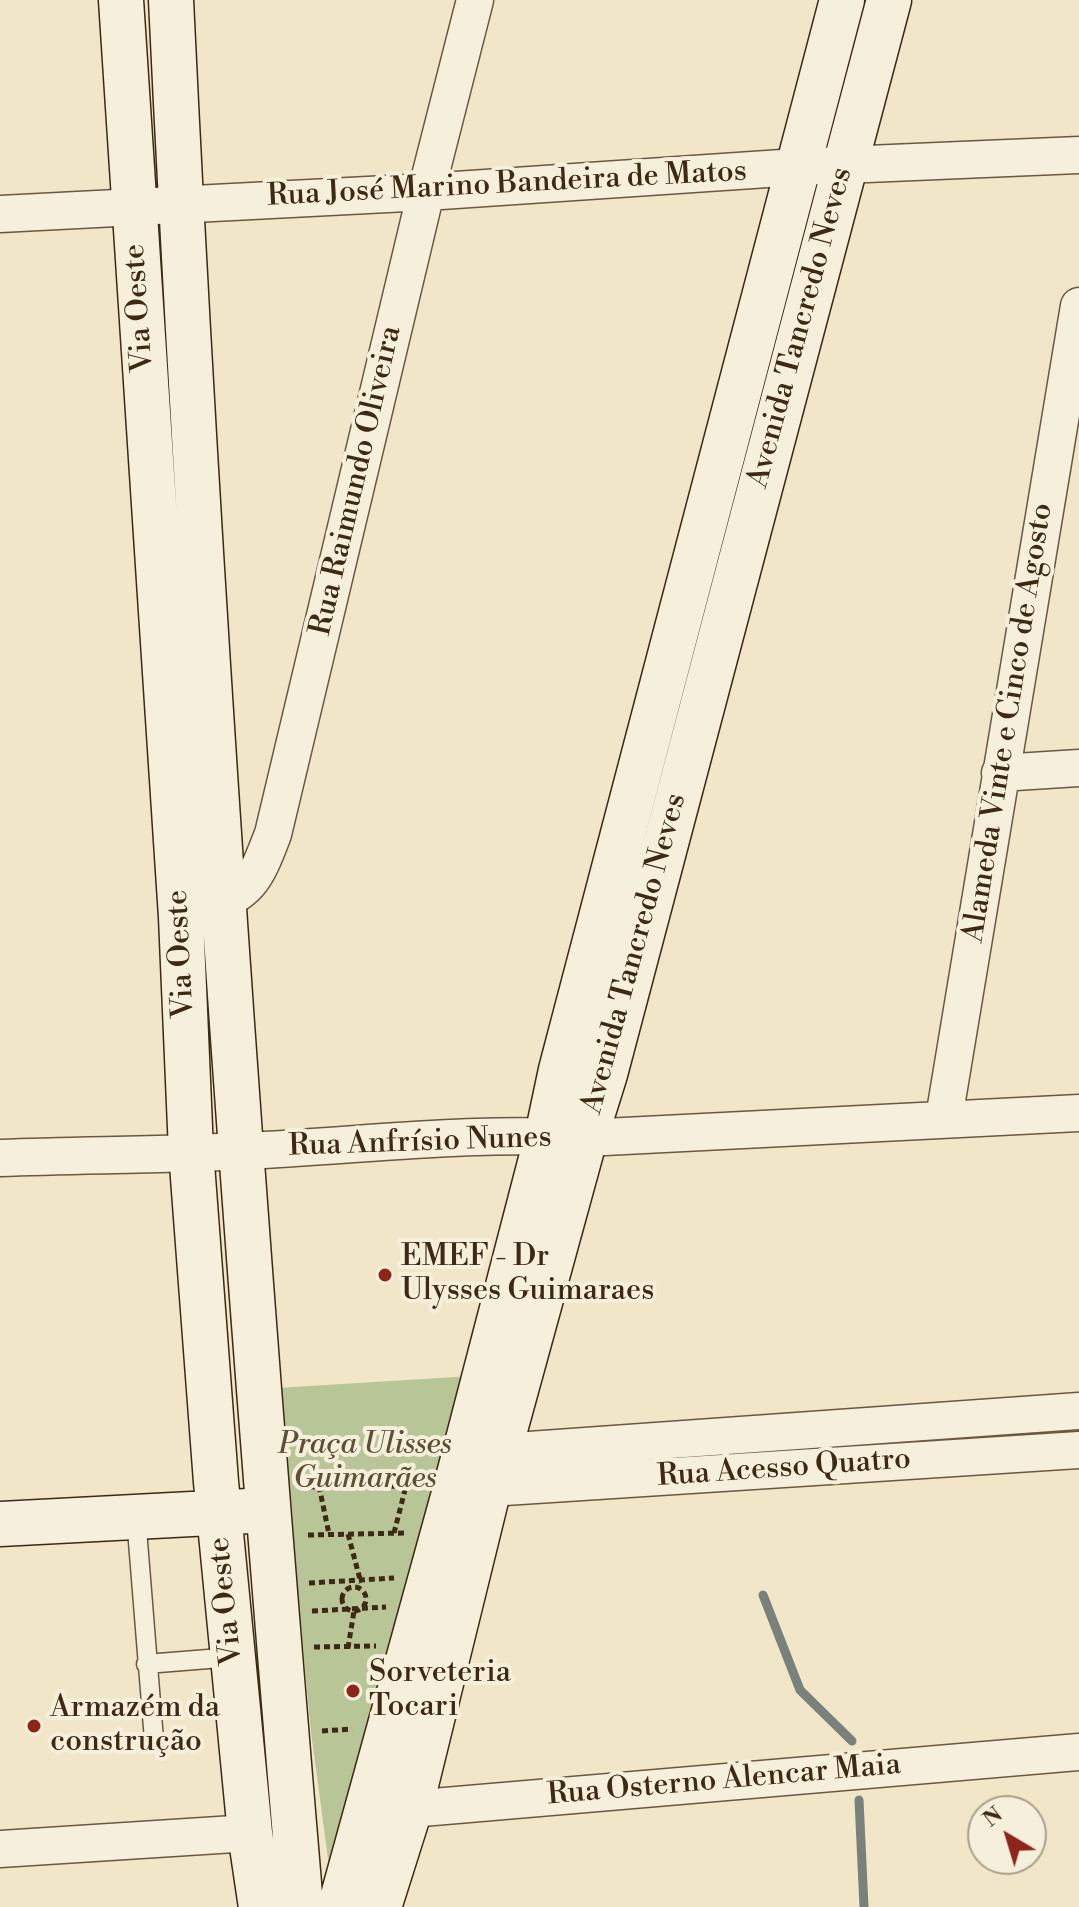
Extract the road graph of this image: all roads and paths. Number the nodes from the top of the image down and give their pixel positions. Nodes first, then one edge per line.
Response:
1 (121, 0) edge
2 (171, 0) edge
3 (475, 0) edge
4 (842, 0) edge
5 (889, 0) edge
6 (1079, 155) edge
7 (844, 165) junction
8 (797, 167) junction
9 (426, 192) junction
10 (199, 203) junction
11 (133, 206) junction
12 (0, 214) edge
13 (1077, 320) edge
14 (1079, 768) edge
15 (1000, 773) junction
16 (225, 902) junction
17 (181, 917) junction
18 (1079, 1113) edge
19 (944, 1118) junction
20 (566, 1137) junction
21 (191, 1151) junction
22 (241, 1151) junction
23 (0, 1158) edge
24 (1079, 1411) edge
25 (1079, 1450) edge
26 (495, 1470) junction
27 (319, 1486) junction
28 (406, 1486) junction
29 (430, 1486) dead end
30 (0, 1493) edge
31 (273, 1493) junction
32 (217, 1498) junction
33 (134, 1502) junction
34 (0, 1524) edge
35 (394, 1533) junction
36 (417, 1533) dead end
37 (329, 1534) junction
38 (348, 1534) junction
39 (304, 1535) dead end
40 (406, 1577) dead end
41 (334, 1582) junction
42 (361, 1582) junction
43 (295, 1584) dead end
44 (344, 1592) junction
45 (364, 1592) junction
46 (398, 1606) dead end
47 (297, 1611) dead end
48 (354, 1611) junction
49 (390, 1645) dead end
50 (301, 1647) dead end
51 (348, 1648) junction
52 (233, 1657) junction
53 (146, 1664) junction
54 (367, 1728) dead end
55 (311, 1732) dead end
56 (154, 1740) dead end
57 (1079, 1752) edge
58 (390, 1802) junction
59 (250, 1833) junction
60 (0, 1849) edge
61 (261, 1907) edge
62 (301, 1907) edge
63 (340, 1907) edge
64 (379, 1907) edge

1 - 11 street, Via Oeste
2 - 10 street, Via Oeste
3 - 9 street, Rua Raimundo Oliveira
4 - 8 street, Avenida Tancredo Neves
5 - 7 street, Avenida Tancredo Neves
6 - 7 street, Rua José Marino Bandeira de Matos
7 - 8 street, Rua José Marino Bandeira de Matos
7 - 20 street, Avenida Tancredo Neves
8 - 9 street, Rua José Marino Bandeira de Matos
8 - 20 street, Avenida Tancredo Neves
9 - 10 street, Rua José Marino Bandeira de Matos
9 - 16 street, Rua Raimundo Oliveira
10 - 11 street, Rua José Marino Bandeira de Matos
10 - 16 street, Via Oeste
11 - 12 street, Rua José Marino Bandeira de Matos
11 - 17 street, Via Oeste
13 - 15 street, Alameda Vinte e Cinco de Agosto
14 - 15 street
15 - 19 street, Alameda Vinte e Cinco de Agosto
16 - 17 street, Rua Raimundo Oliveira
16 - 22 street, Via Oeste
17 - 21 street, Via Oeste
18 - 19 street, Rua Anfrísio Nunes
19 - 20 street, Rua Anfrísio Nunes
20 - 22 street, Rua Anfrísio Nunes
20 - 26 street, Avenida Tancredo Neves
20 - 58 street, Avenida Tancredo Neves
21 - 22 street, Rua Anfrísio Nunes
21 - 23 street, Rua Anfrísio Nunes
21 - 32 street, Via Oeste
22 - 31 street, Via Oeste
24 - 26 street, Rua Acesso Quatro
25 - 26 street, Rua Acesso Quatro
26 - 58 street, Avenida Tancredo Neves
27 - 28 path
27 - 31 path
27 - 37 path
28 - 29 path
28 - 35 path
30 - 33 street
31 - 32 street
31 - 62 street, Via Oeste
32 - 33 street
32 - 52 street, Via Oeste
33 - 34 street
33 - 53 lane
35 - 36 path
35 - 38 path
37 - 38 path
37 - 39 path
38 - 42 path
40 - 42 path
41 - 42 path
41 - 43 path
41 - 44 path
42 - 45 path
44 - 45 path
44 - 48 path
45 - 48 path
46 - 48 path
47 - 48 path
48 - 51 path
49 - 51 path
50 - 51 path
52 - 53 lane
52 - 59 street, Via Oeste
53 - 56 lane
54 - 55 path
57 - 58 street, Rua Osterno Alencar Maia
58 - 63 street, Avenida Tancredo Neves
58 - 64 street, Avenida Tancredo Neves
59 - 60 street
59 - 61 street, Via Oeste

